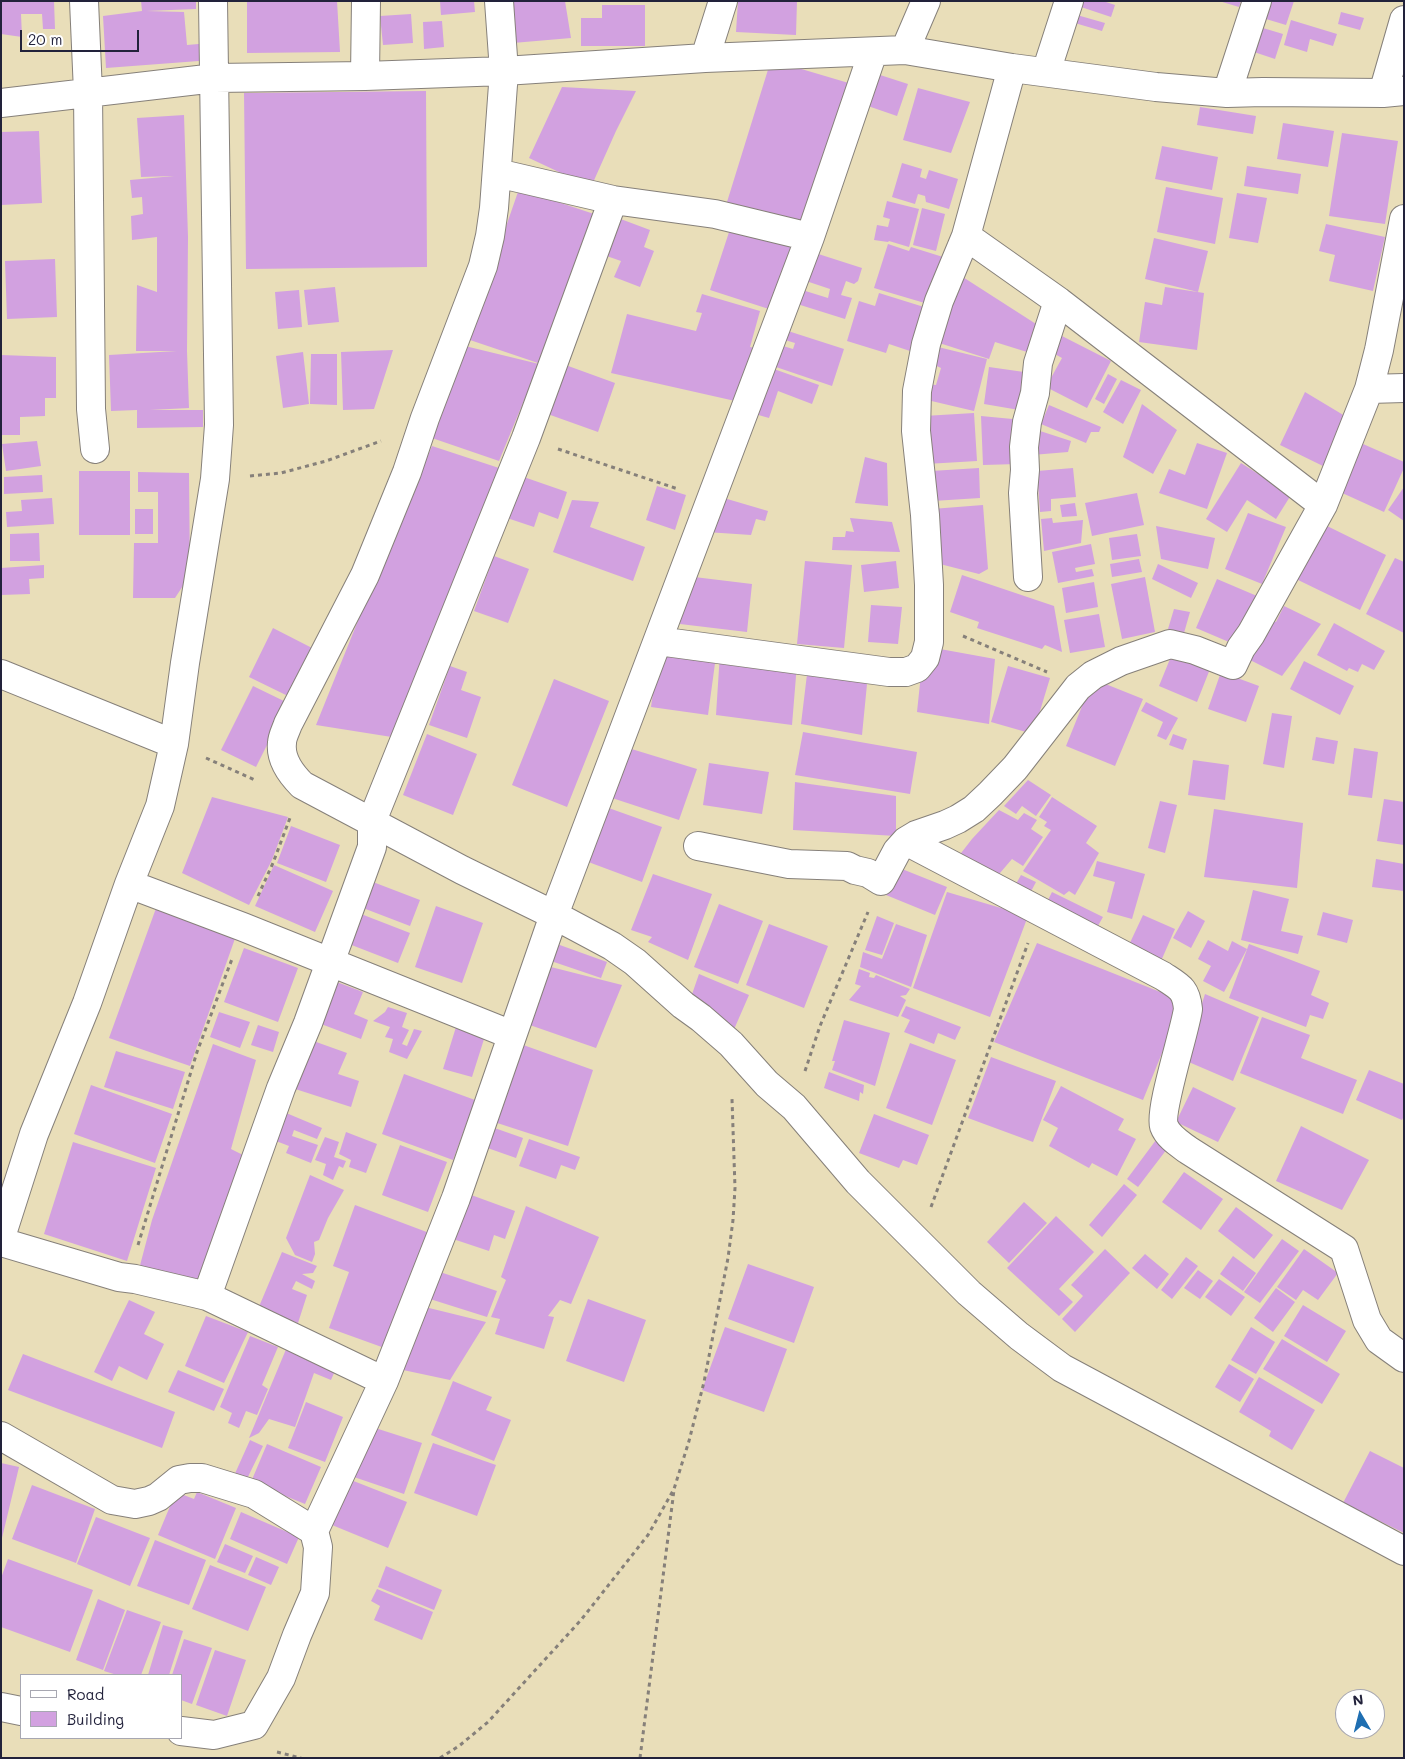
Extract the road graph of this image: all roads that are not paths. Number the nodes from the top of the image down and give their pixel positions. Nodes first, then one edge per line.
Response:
1 (84, 1) edge
2 (213, 1) edge
3 (366, 1) edge
4 (499, 1) edge
5 (723, 1) edge
6 (926, 1) edge
7 (1069, 1) edge
8 (1258, 1) edge
9 (1404, 20) edge
10 (905, 50) junction
11 (873, 52) junction
12 (705, 58) junction
13 (1012, 68) junction
14 (504, 71) junction
15 (1046, 72) junction
16 (365, 76) junction
17 (215, 78) junction
18 (88, 92) junction
19 (1393, 92) edge
20 (1227, 93) junction
21 (1, 103) edge
22 (497, 173) junction
23 (612, 200) junction
24 (1404, 219) edge
25 (966, 236) junction
26 (810, 237) junction
27 (1058, 301) junction
28 (1404, 388) edge
29 (1369, 389) junction
30 (95, 449) dead end
31 (1323, 505) junction
32 (1028, 578) dead end
33 (658, 641) junction
34 (1, 674) edge
35 (174, 744) junction
36 (372, 821) junction
37 (906, 841) junction
38 (698, 846) dead end
39 (129, 884) junction
40 (554, 915) junction
41 (330, 961) junction
42 (512, 1035) junction
43 (1, 1237) edge
44 (1, 1242) edge
45 (207, 1296) junction
46 (1404, 1358) edge
47 (384, 1381) junction
48 (1, 1436) edge
49 (314, 1531) junction
50 (1404, 1551) edge
51 (1, 1707) edge
52 (20, 1711) edge
53 (182, 1731) edge

1 - 18 street
2 - 17 street
3 - 16 street
4 - 14 street
5 - 12 street
6 - 10 street
7 - 15 street
8 - 20 street
9 - 19 street
10 - 11 street
10 - 13 street
11 - 12 street
11 - 26 street
12 - 14 street
13 - 15 street
13 - 25 street
14 - 16 street
14 - 22 street
15 - 20 street
16 - 17 street
17 - 18 street
17 - 35 street
18 - 21 street
18 - 30 street
19 - 20 street
22 - 23 street
22 - 36 street
23 - 26 street
23 - 36 street
24 - 29 street
25 - 27 street
25 - 33 street
26 - 33 street
27 - 31 street
27 - 32 street
28 - 29 street
29 - 31 street
31 - 37 street
33 - 40 street
34 - 35 street
35 - 39 street
36 - 40 street
36 - 41 street
37 - 38 street
37 - 46 street
39 - 41 street
39 - 43 street
40 - 42 street
40 - 50 street
41 - 42 street
41 - 45 street
42 - 47 street
44 - 45 street
45 - 47 street
47 - 49 street
48 - 49 street
49 - 53 street
51 - 52 street

